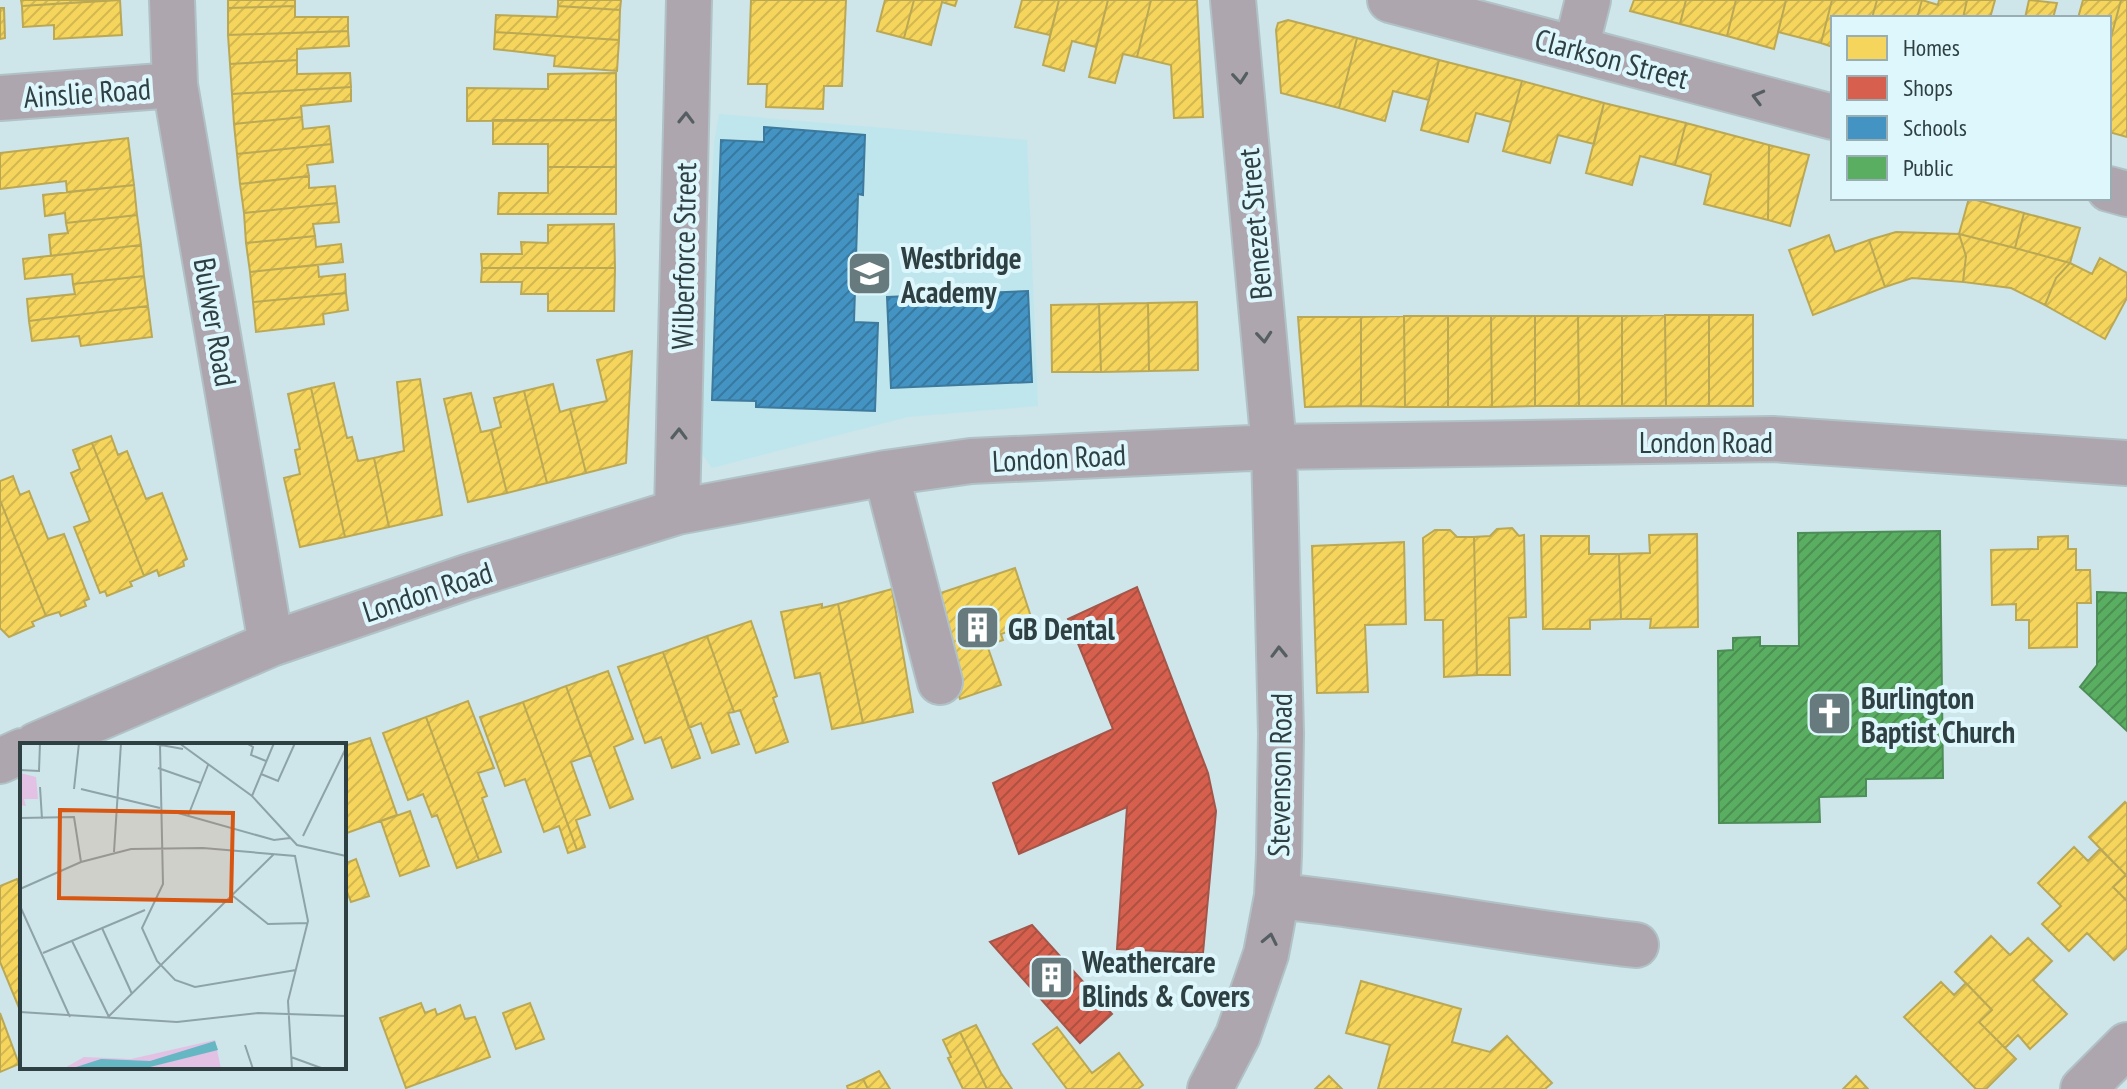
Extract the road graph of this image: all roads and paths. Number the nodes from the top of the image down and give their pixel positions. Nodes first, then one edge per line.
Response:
1 (172, 0) edge
2 (689, 0) edge
3 (1233, 0) edge
4 (1390, 0) edge
5 (1588, 0) edge
6 (1576, 48) junction
7 (175, 85) junction
8 (0, 98) edge
9 (1831, 116) edge
10 (1274, 447) junction
11 (2127, 463) edge
12 (886, 473) junction
13 (677, 512) junction
14 (271, 644) junction
15 (940, 682) dead end
16 (41, 743) edge
17 (20, 752) edge
18 (0, 761) edge
19 (1277, 896) junction
20 (1636, 945) dead end
21 (2127, 1045) edge
22 (1210, 1089) edge
23 (2083, 1089) edge

1 - 7 street, Bulwer Road
13 -> 2 street, Wilberforce Street
3 -> 10 street, Benezet Street
4 - 6 street, Clarkson Street
5 - 6 street
9 -> 6 street, Clarkson Street
7 - 8 street, Ainslie Road
7 - 14 street, Bulwer Road
10 - 11 street, London Road
10 - 12 street, London Road
19 -> 10 street, Stevenson Road
12 - 13 street, London Road
12 - 15 street
13 - 14 street, London Road
14 - 16 street, London Road
17 - 18 street
19 - 20 street
22 -> 19 street, Stevenson Road
21 - 23 street

